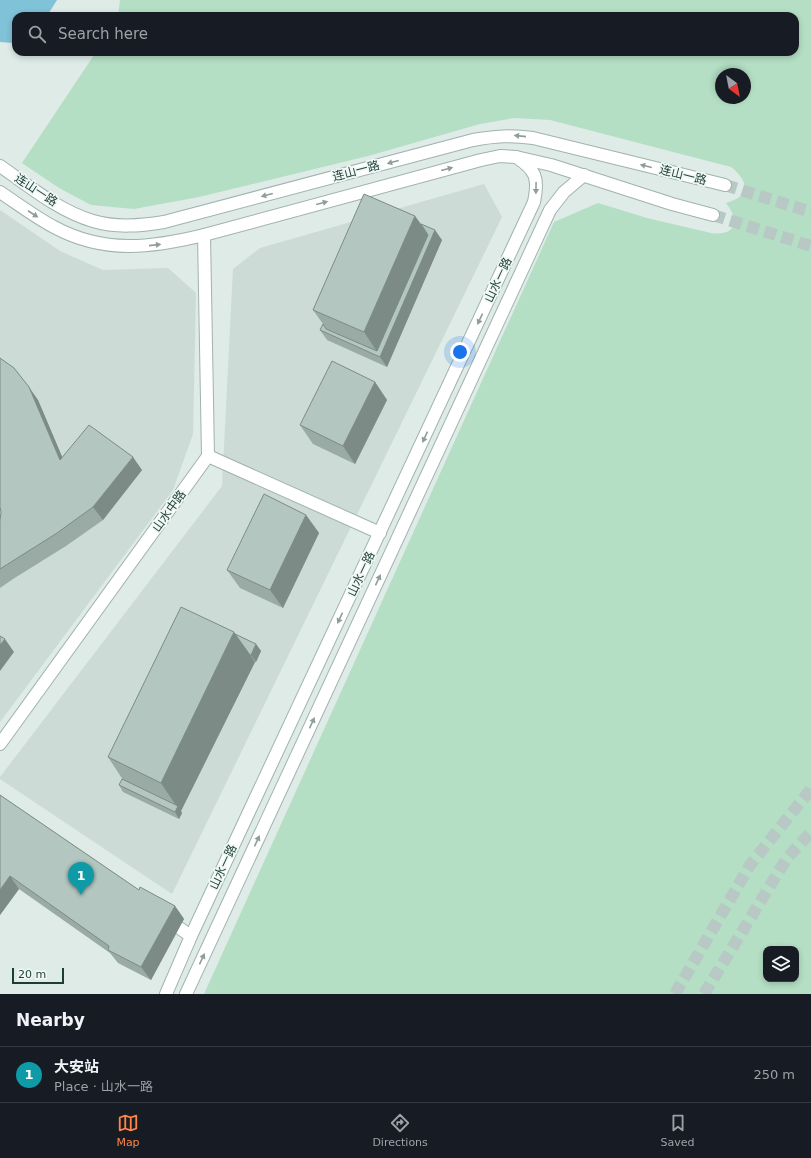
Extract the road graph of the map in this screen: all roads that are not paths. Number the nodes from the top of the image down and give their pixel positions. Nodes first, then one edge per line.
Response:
1 (516, 157) junction
2 (0, 166) edge
3 (584, 175) junction
4 (725, 185) tunnel mouth
5 (0, 192) edge
6 (713, 215) tunnel mouth
7 (204, 236) junction
8 (208, 456) junction
9 (380, 534) junction
10 (0, 744) edge
11 (159, 914) edge
12 (191, 936) junction
13 (166, 994) edge
14 (186, 994) edge

1 - 3 street, 连山一路
7 -> 1 street, 连山一路
1 -> 9 street, 山水一路
4 -> 2 street, 连山一路
3 - 6 street, 连山一路
14 -> 3 street, 山水一路
5 -> 7 street, 连山一路
7 - 8 street
8 - 9 street
8 - 10 street, 山水中路
9 -> 12 street, 山水一路
11 - 12 street
12 - 13 street, 山水一路

